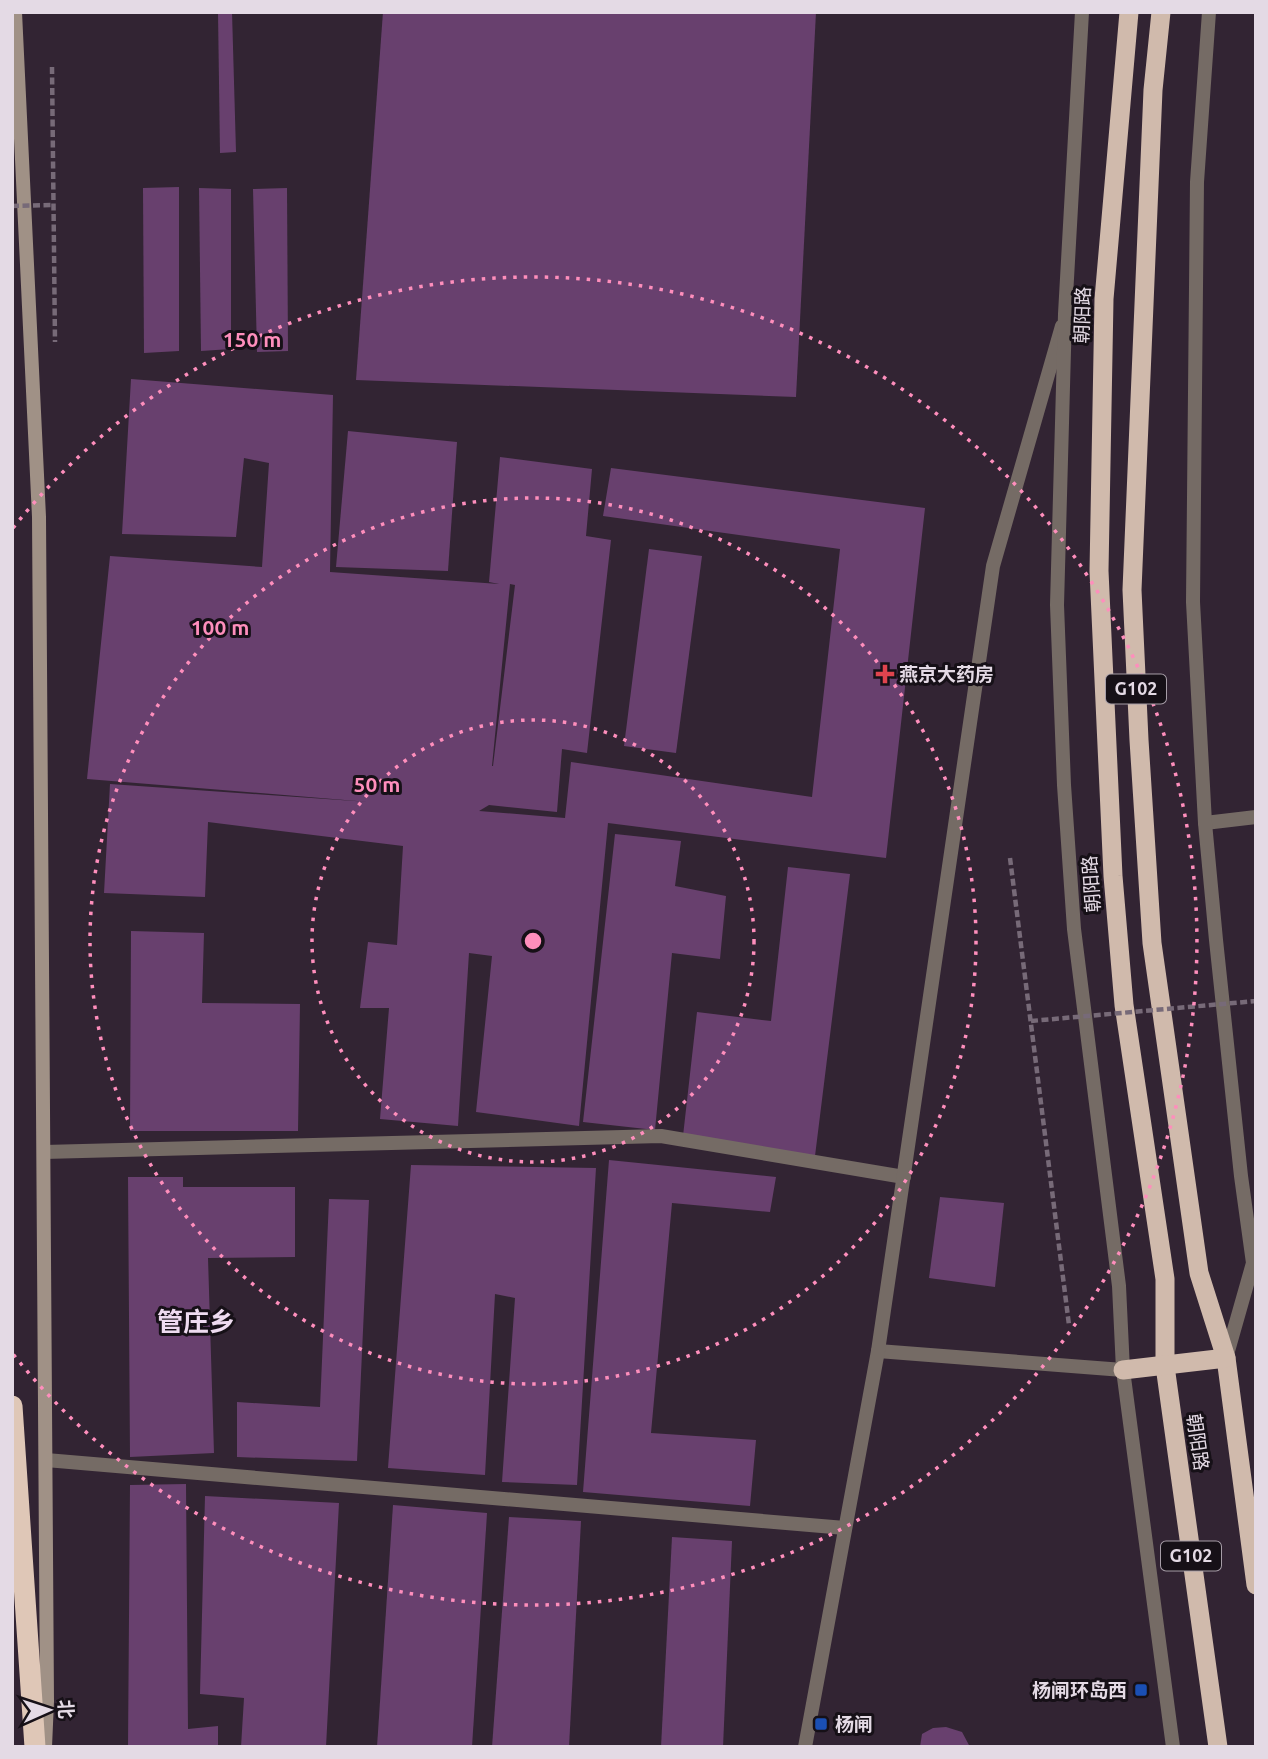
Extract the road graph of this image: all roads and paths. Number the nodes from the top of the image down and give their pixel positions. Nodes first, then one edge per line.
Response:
1 (15, 12) edge
2 (1082, 12) edge
3 (1129, 12) edge
4 (1161, 12) edge
5 (1209, 12) edge
6 (52, 66) dead end
7 (54, 205) junction
8 (12, 206) edge
9 (1065, 314) junction
10 (55, 352) dead end
11 (1256, 817) edge
12 (1205, 823) junction
13 (1010, 858) dead end
14 (1256, 1001) edge
15 (1031, 1021) junction
16 (44, 1152) junction
17 (904, 1177) junction
18 (1069, 1325) dead end
19 (878, 1351) junction
20 (1226, 1358) junction
21 (1165, 1366) junction
22 (1123, 1370) junction
23 (12, 1406) edge
24 (46, 1461) junction
25 (845, 1528) junction
26 (1256, 1585) edge
27 (35, 1747) edge
28 (45, 1747) edge
29 (805, 1747) edge
30 (1173, 1747) edge
31 (1218, 1747) edge

1 - 16 main road
2 - 9 street, 朝阳路
3 - 21 highway, 朝阳路 / G102
4 - 20 highway, 朝阳路 / G102
5 - 12 street
6 - 7 path
7 - 8 path, bridge
7 - 10 path
9 - 17 street
9 - 22 street, 朝阳路
11 - 12 street
12 - 20 street
13 - 15 path
14 - 15 path, bridge
15 - 18 path
16 - 17 street
16 - 24 main road
17 - 19 street
19 - 22 street
19 - 25 street
20 - 21 highway
20 - 26 highway, 朝阳路 / G102
21 - 22 highway
21 - 31 highway, 朝阳路 / G102
22 - 30 street, 朝阳路
23 - 27 highway
24 - 25 street
24 - 28 main road
25 - 29 street

